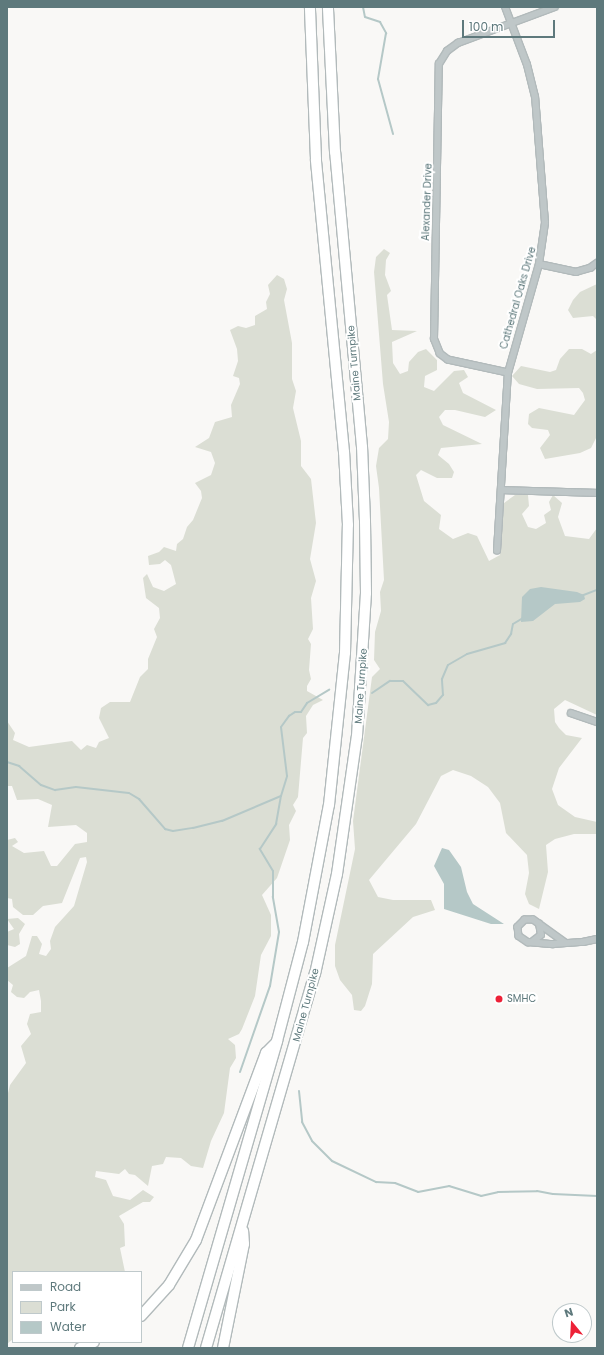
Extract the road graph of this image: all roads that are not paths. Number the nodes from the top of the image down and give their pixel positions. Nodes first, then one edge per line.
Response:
1 (310, 7) edge
2 (328, 7) edge
3 (506, 7) edge
4 (555, 7) edge
5 (512, 24) junction
6 (597, 263) edge
7 (539, 264) junction
8 (508, 373) junction
9 (502, 490) junction
10 (597, 493) edge
11 (497, 551) dead end
12 (571, 713) dead end
13 (597, 722) edge
14 (537, 921) junction
15 (597, 939) edge
16 (532, 942) junction
17 (566, 943) junction
18 (277, 1041) junction
19 (242, 1226) junction
20 (142, 1315) edge
21 (92, 1343) edge
22 (80, 1348) edge
23 (188, 1348) edge
24 (206, 1348) edge
25 (223, 1348) edge

1 - 18 highway, Maine Turnpike
2 - 19 highway, Maine Turnpike
3 - 5 street, Cathedral Oaks Drive
4 - 5 street, Alexander Drive
5 - 7 street, Cathedral Oaks Drive
5 - 8 street, Alexander Drive
6 - 7 street
7 - 8 street, Cathedral Oaks Drive
8 - 9 street, Cathedral Oaks Drive
9 - 10 street
9 - 11 street, Cathedral Oaks Drive
12 - 13 street
14 - 16 street
14 - 16 street
14 - 17 street
15 - 17 street
16 - 17 street
18 - 20 highway
18 - 23 highway, Maine Turnpike
19 - 24 highway, Maine Turnpike
19 - 25 highway
21 - 22 highway

